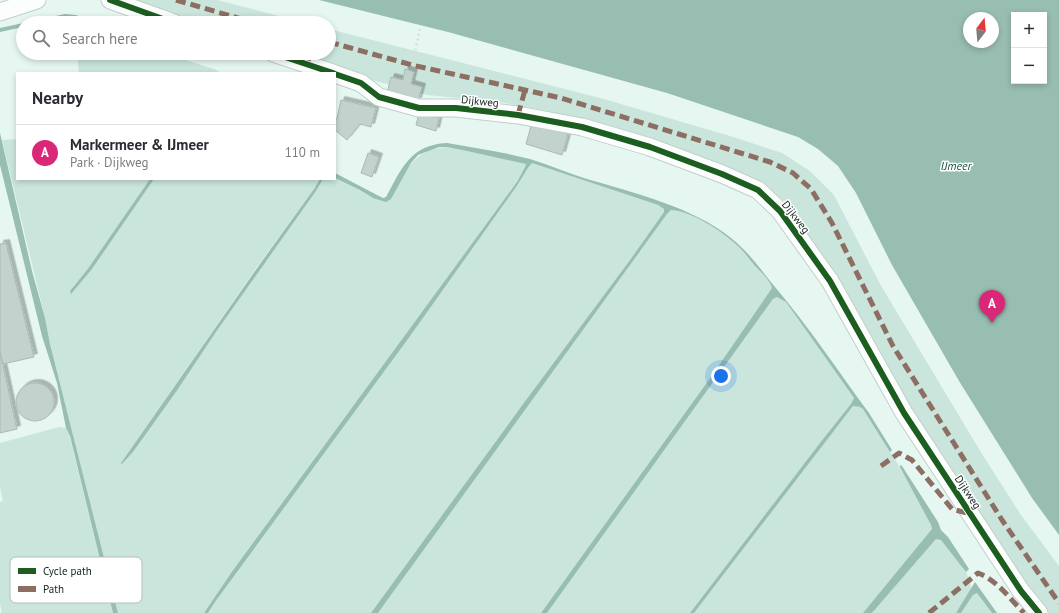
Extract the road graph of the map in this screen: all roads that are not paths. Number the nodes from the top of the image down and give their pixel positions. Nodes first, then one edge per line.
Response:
1 (38, 0) edge
2 (110, 0) edge
3 (0, 12) edge
4 (155, 16) edge
5 (294, 60) edge
6 (331, 72) edge
7 (336, 74) edge
8 (1039, 613) edge

1 - 3 street
2 - 4 street
5 - 6 street, Dijkweg
7 - 8 street, Dijkweg

